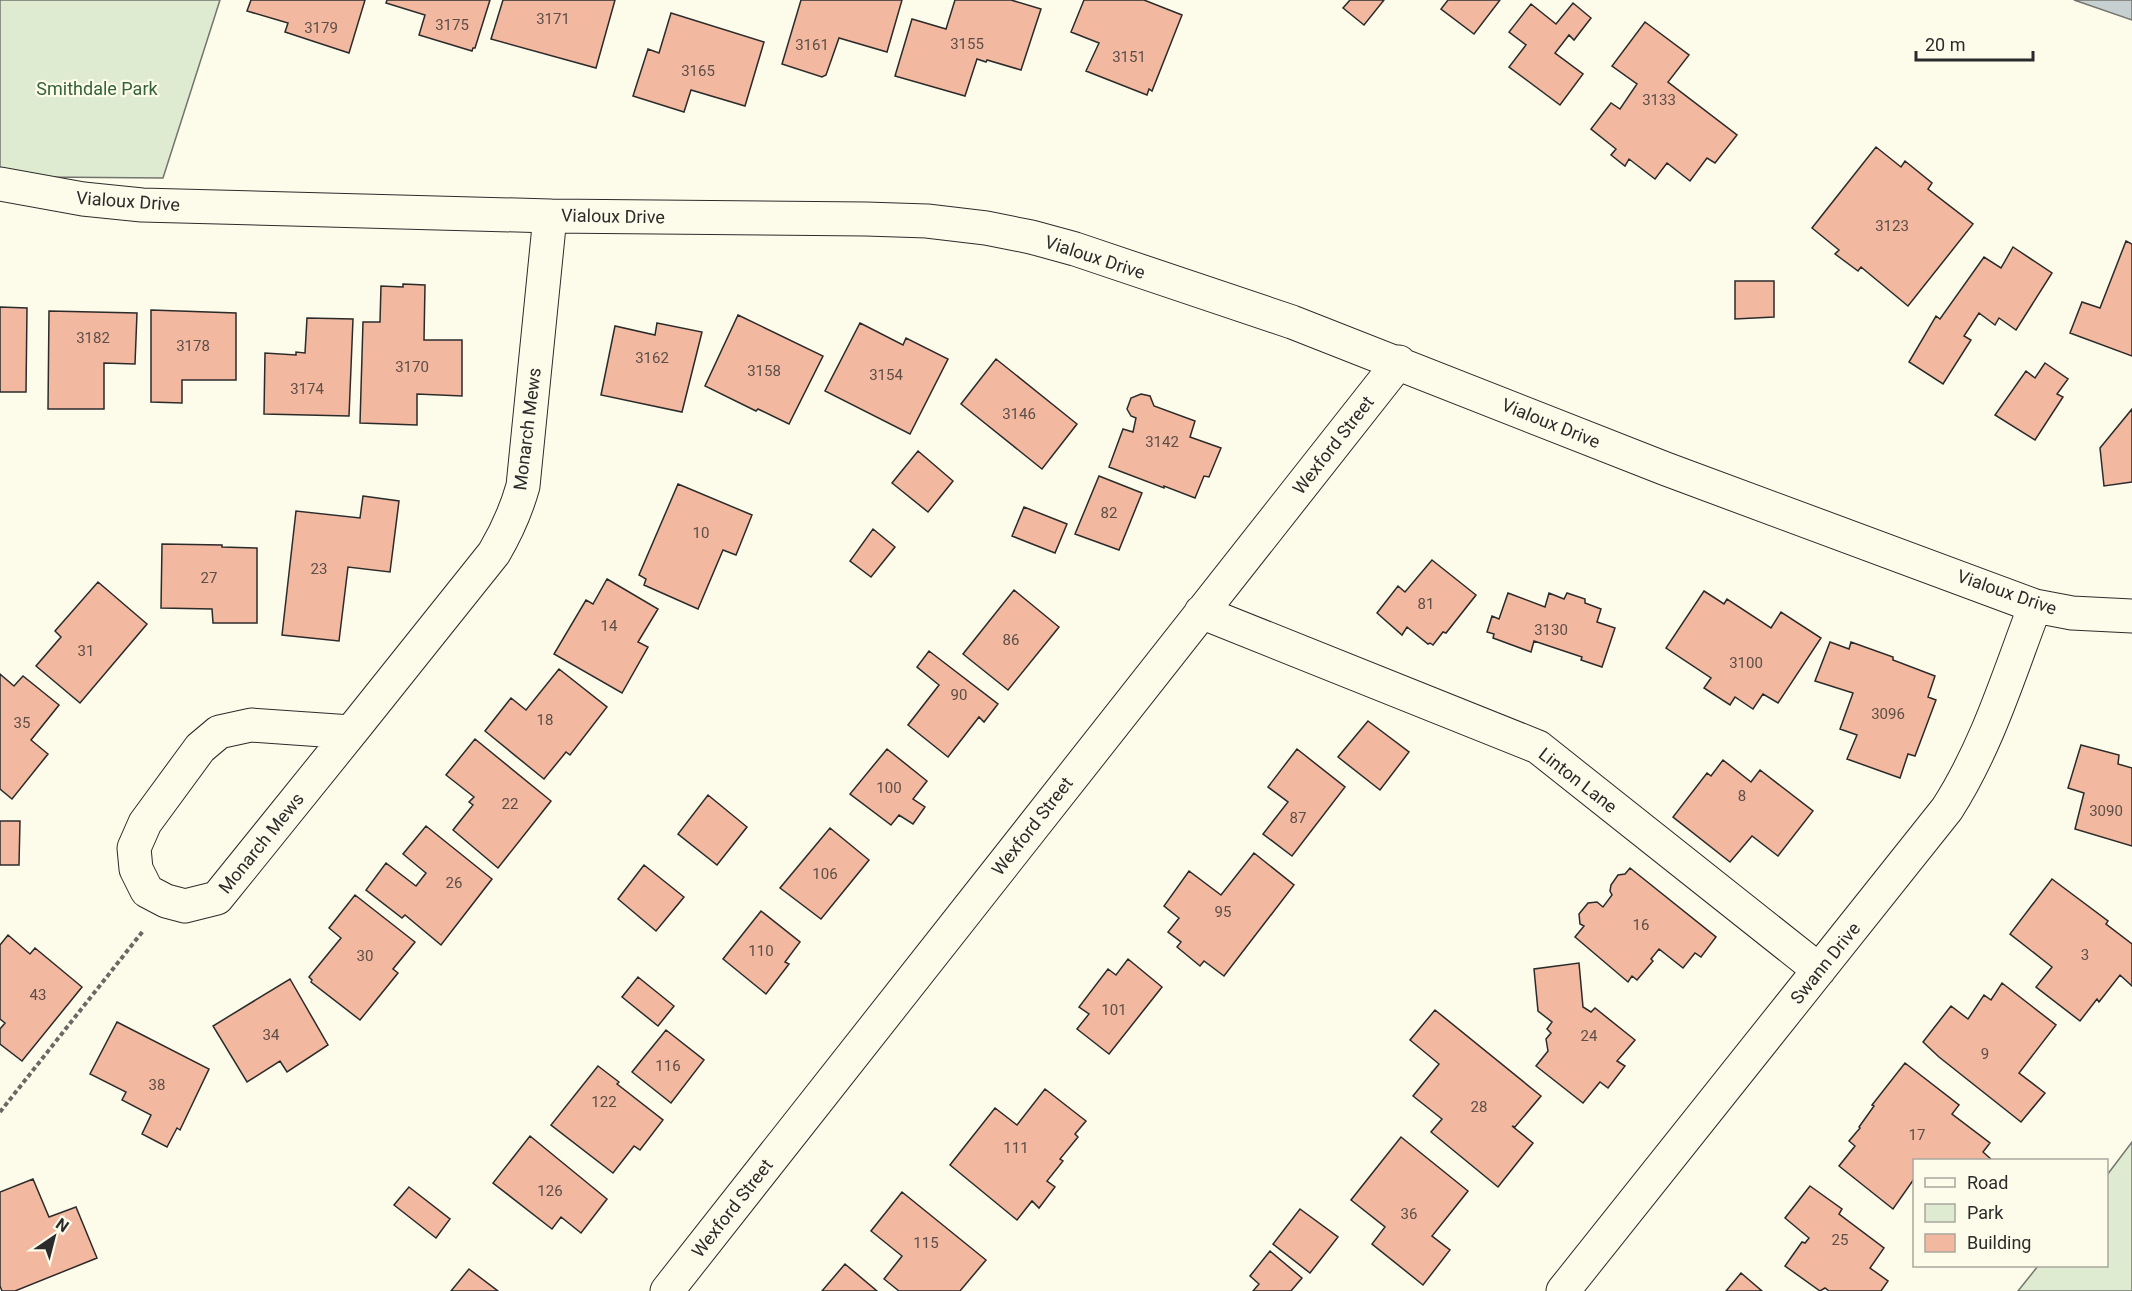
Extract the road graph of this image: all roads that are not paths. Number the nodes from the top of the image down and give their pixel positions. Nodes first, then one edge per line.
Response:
1 (0, 184) edge
2 (550, 216) junction
3 (1399, 362) junction
4 (2035, 606) junction
5 (1201, 612) junction
6 (2132, 616) edge
7 (351, 732) junction
8 (1819, 970) junction
9 (667, 1291) edge
10 (1563, 1291) edge

1 - 2 street, Vialoux Drive
2 - 3 street, Vialoux Drive
2 - 7 street, Monarch Mews
3 - 4 street, Vialoux Drive
3 - 5 street, Wexford Street
4 - 6 street, Vialoux Drive
4 - 8 street, Swann Drive
5 - 8 street, Linton Lane
5 - 9 street, Wexford Street
7 - 7 street, Monarch Mews
8 - 10 street, Swann Drive

